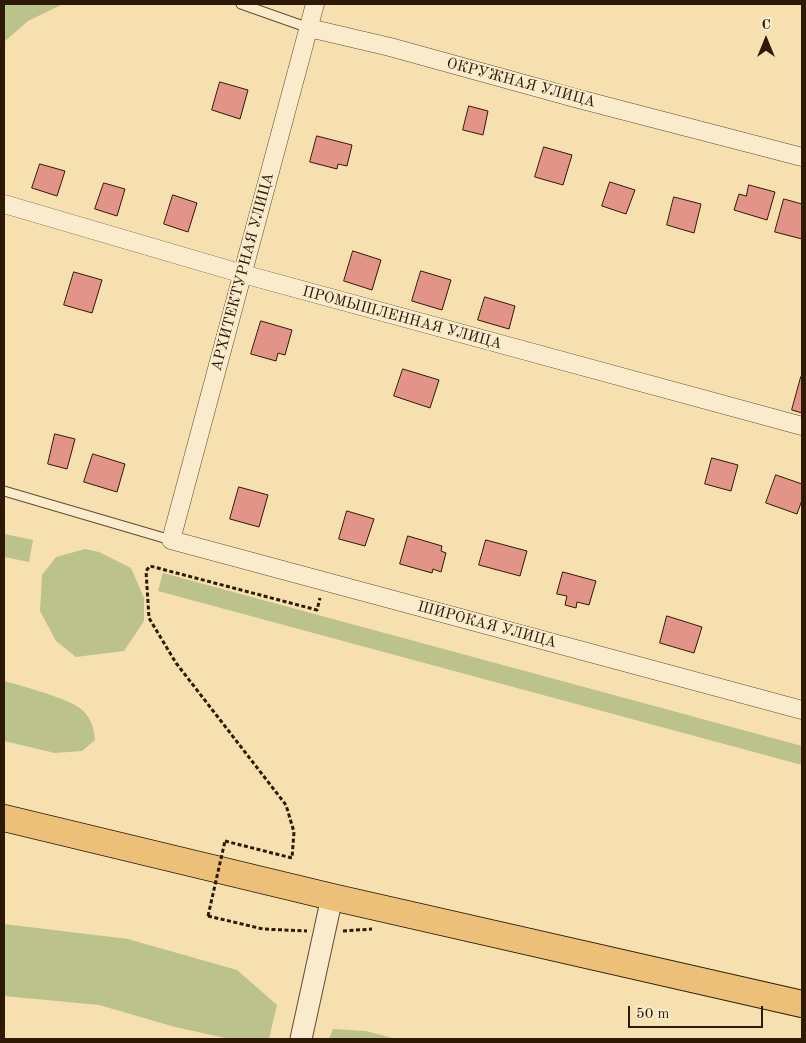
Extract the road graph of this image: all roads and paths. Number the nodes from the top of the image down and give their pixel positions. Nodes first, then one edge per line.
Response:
1 (241, 4) edge
2 (315, 4) edge
3 (310, 28) junction
4 (802, 158) edge
5 (4, 204) edge
6 (243, 274) junction
7 (802, 426) edge
8 (4, 491) edge
9 (171, 540) junction
10 (324, 581) junction
11 (802, 710) edge
12 (4, 818) edge
13 (332, 897) junction
14 (263, 929) dead end
15 (802, 1004) edge
16 (301, 1039) edge

1 - 3 lane, ОКРУЖНАЯ УЛИЦА
2 - 3 street, АРХИТЕКТУРНАЯ УЛИЦА
3 - 4 street, ОКРУЖНАЯ УЛИЦА
3 - 6 street, АРХИТЕКТУРНАЯ УЛИЦА
5 - 6 street, ПРОМЫШЛЕННАЯ УЛИЦА
6 - 7 street, ПРОМЫШЛЕННАЯ УЛИЦА
6 - 9 street, АРХИТЕКТУРНАЯ УЛИЦА
8 - 9 lane
9 - 10 street, ШИРОКАЯ УЛИЦА
10 - 11 street, ШИРОКАЯ УЛИЦА
10 - 14 path, bridge
12 - 13 main road
13 - 15 main road
13 - 16 street

